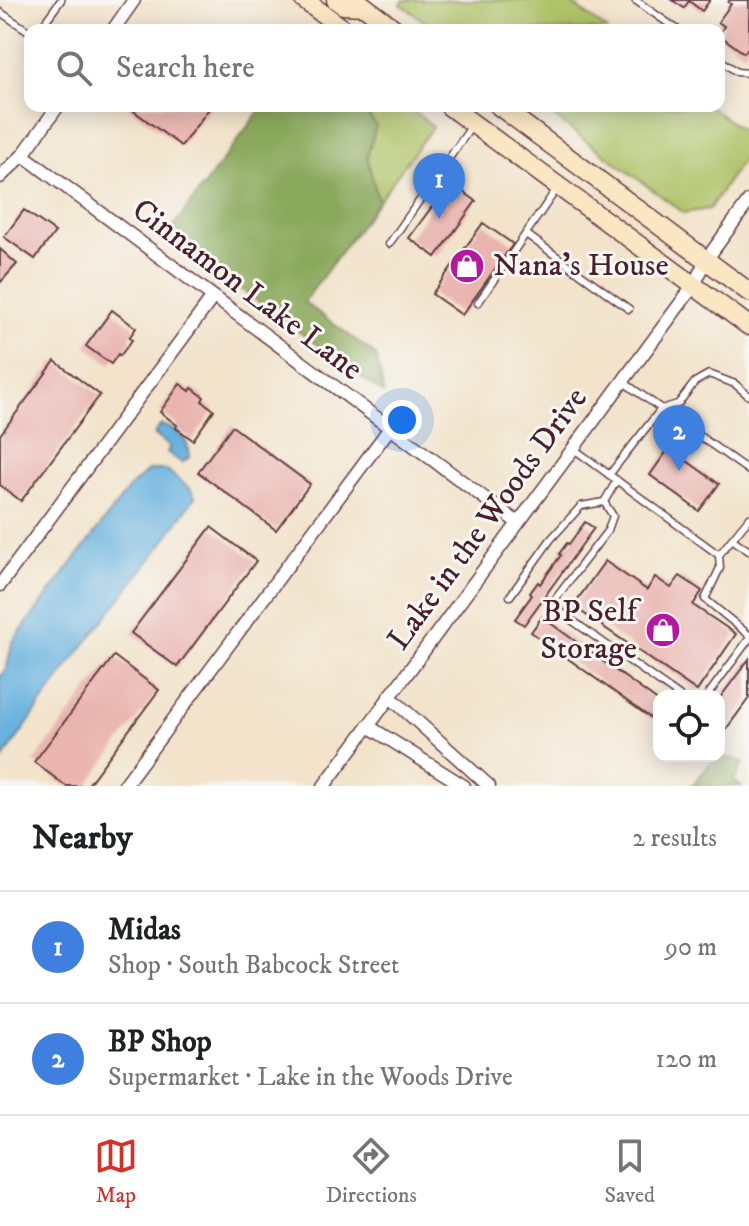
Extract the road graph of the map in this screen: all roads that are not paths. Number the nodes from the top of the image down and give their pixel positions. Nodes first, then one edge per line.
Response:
1 (61, 0) edge
2 (134, 0) edge
3 (304, 0) edge
4 (336, 0) edge
5 (635, 0) edge
6 (360, 3) edge
7 (0, 12) edge
8 (43, 24) edge
9 (117, 24) edge
10 (337, 24) edge
11 (388, 24) edge
12 (669, 24) edge
13 (24, 28) edge
14 (725, 63) edge
15 (749, 73) edge
16 (54, 112) edge
17 (457, 112) edge
18 (507, 112) edge
19 (473, 124) junction
20 (23, 155) junction
21 (0, 177) edge
22 (559, 186) junction
23 (749, 201) edge
24 (526, 234) junction
25 (389, 244) dead end
26 (706, 260) junction
27 (694, 285) junction
28 (749, 292) edge
29 (213, 297) junction
30 (478, 303) dead end
31 (629, 309) dead end
32 (749, 326) edge
33 (622, 381) junction
34 (749, 396) edge
35 (661, 409) junction
36 (390, 428) junction
37 (574, 449) junction
38 (749, 471) edge
39 (609, 475) junction
40 (617, 480) junction
41 (604, 502) junction
42 (749, 518) edge
43 (518, 523) junction
44 (732, 539) junction
45 (749, 551) edge
46 (719, 555) junction
47 (0, 585) edge
48 (510, 596) dead end
49 (749, 637) edge
50 (671, 690) edge
51 (711, 690) edge
52 (389, 696) junction
53 (368, 726) junction
54 (124, 786) edge
55 (324, 786) edge
56 (464, 786) edge
57 (489, 786) edge

1 - 8 lane
2 - 9 street
3 - 10 main road
4 - 6 main road
5 - 12 lane
6 - 11 main road
7 - 13 lane
14 - 15 lane
16 - 20 street
17 - 19 main road
18 - 26 main road
19 - 22 main road
19 - 25 lane
20 - 21 street
20 - 29 street, Cinnamon Lake Lane
22 - 24 lane
22 - 27 main road
23 - 26 street, Lake in the Woods Drive
24 - 30 lane
24 - 31 lane
26 - 27 street, Lake in the Woods Drive
26 - 28 main road
27 - 32 main road
27 - 33 street, Lake in the Woods Drive
29 - 36 street, Cinnamon Lake Lane
29 - 47 street
33 - 35 lane
33 - 37 street, Lake in the Woods Drive
34 - 35 lane
35 - 38 lane
35 - 39 lane
36 - 43 street, Cinnamon Lake Lane
36 - 54 street
37 - 39 lane
37 - 43 street, Lake in the Woods Drive
39 - 40 lane
40 - 41 lane
40 - 46 lane
41 - 48 lane
41 - 50 lane
42 - 44 lane
43 - 52 street, Lake in the Woods Drive
44 - 45 lane
44 - 46 lane
46 - 49 lane
49 - 51 lane
52 - 53 street, Lake in the Woods Drive
52 - 57 street
53 - 55 street, Lake in the Woods Drive
53 - 56 street

